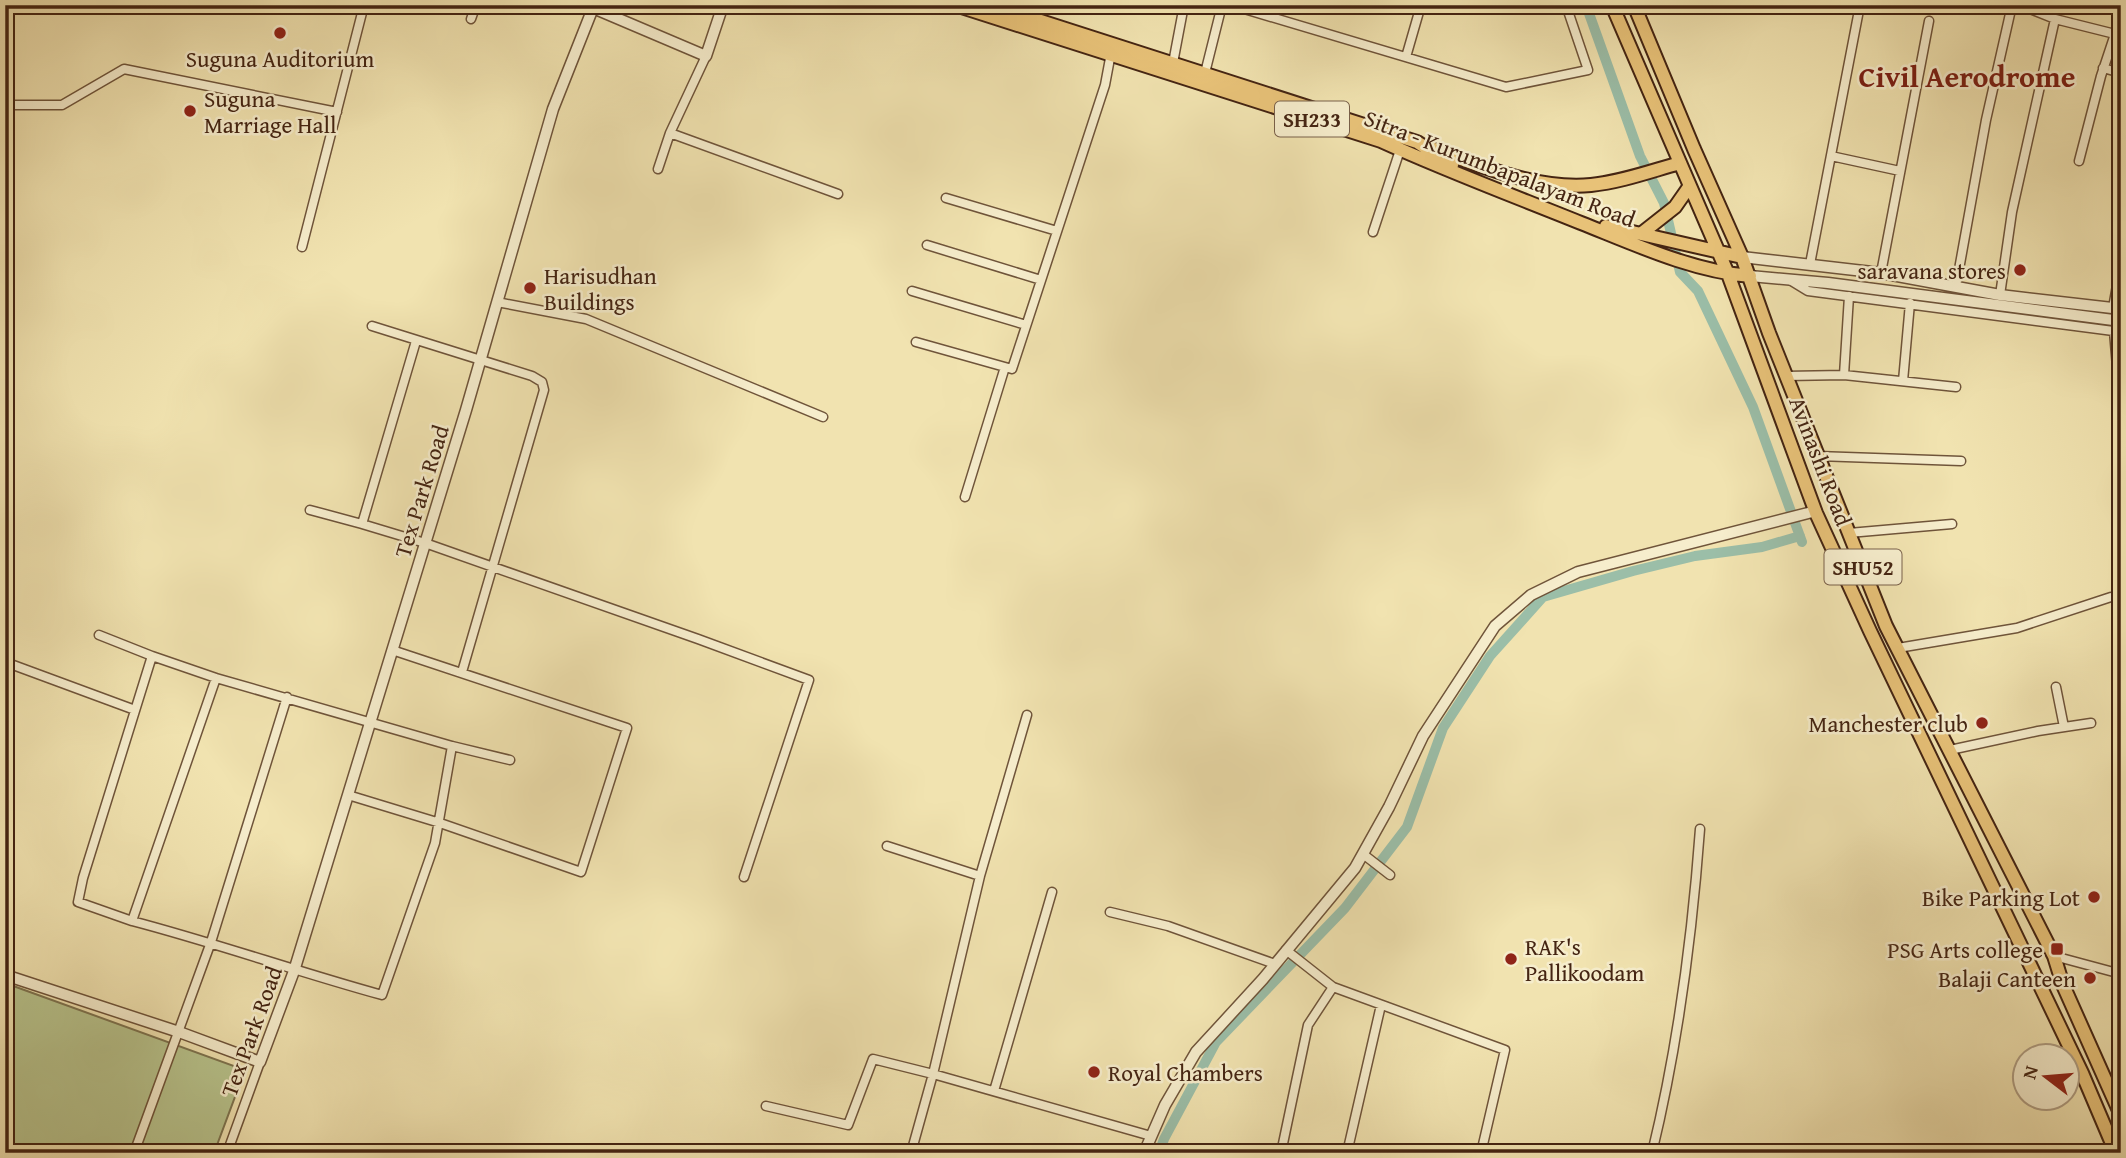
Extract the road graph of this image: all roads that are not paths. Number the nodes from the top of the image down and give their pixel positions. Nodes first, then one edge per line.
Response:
1 (365, 5) edge
2 (476, 5) edge
3 (723, 5) edge
4 (955, 5) edge
5 (991, 5) edge
6 (1184, 5) edge
7 (1222, 5) edge
8 (1231, 5) edge
9 (1421, 5) edge
10 (1566, 5) edge
11 (1612, 5) edge
12 (1634, 5) edge
13 (1860, 5) edge
14 (2012, 5) edge
15 (2020, 5) edge
16 (590, 6) edge
17 (2121, 18) edge
18 (471, 19) dead end
19 (2055, 19) junction
20 (1929, 21) dead end
21 (2115, 34) junction
22 (1112, 49) junction
23 (706, 56) junction
24 (1406, 57) junction
25 (1173, 63) junction
26 (2103, 68) junction
27 (1205, 73) junction
28 (2121, 73) edge
29 (5, 105) edge
30 (337, 112) junction
31 (670, 133) junction
32 (1409, 147) junction
33 (1831, 156) junction
34 (2079, 161) dead end
35 (1674, 164) junction
36 (657, 169) dead end
37 (1900, 171) junction
38 (1689, 187) junction
39 (838, 194) dead end
40 (946, 198) dead end
41 (1057, 231) junction
42 (1373, 232) dead end
43 (1646, 234) junction
44 (927, 245) dead end
45 (302, 247) dead end
46 (1717, 252) junction
47 (1742, 257) junction
48 (1810, 264) junction
49 (2121, 264) edge
50 (1881, 273) junction
51 (1728, 274) junction
52 (1750, 276) junction
53 (1041, 280) junction
54 (1790, 280) junction
55 (1956, 286) junction
56 (912, 290) dead end
57 (2000, 295) junction
58 (1849, 296) junction
59 (497, 302) junction
60 (1909, 303) junction
61 (2117, 309) edge
62 (2121, 321) edge
63 (1026, 325) junction
64 (372, 326) dead end
65 (2118, 331) edge
66 (416, 341) junction
67 (916, 342) dead end
68 (479, 361) junction
69 (1005, 367) junction
70 (1844, 375) junction
71 (1786, 376) junction
72 (1903, 382) junction
73 (1956, 387) dead end
74 (2121, 415) edge
75 (823, 418) dead end
76 (1817, 456) junction
77 (1961, 461) dead end
78 (965, 497) dead end
79 (310, 510) dead end
80 (1815, 511) junction
81 (362, 524) junction
82 (1952, 524) dead end
83 (1849, 533) junction
84 (425, 543) junction
85 (493, 568) junction
86 (2111, 597) dead end
87 (99, 635) dead end
88 (1898, 648) junction
89 (392, 650) junction
90 (152, 656) junction
91 (5, 662) edge
92 (463, 672) junction
93 (216, 678) junction
94 (2056, 687) dead end
95 (287, 697) junction
96 (135, 710) junction
97 (1027, 715) dead end
98 (371, 722) junction
99 (2091, 723) dead end
100 (2064, 727) junction
101 (452, 746) junction
102 (1950, 750) junction
103 (510, 760) dead end
104 (348, 795) junction
105 (440, 823) junction
106 (1700, 829) dead end
107 (887, 846) dead end
108 (1363, 854) junction
109 (1387, 873) dead end
110 (980, 876) junction
111 (744, 877) dead end
112 (1052, 892) dead end
113 (1110, 912) dead end
114 (132, 921) junction
115 (211, 942) junction
116 (1288, 951) junction
117 (2054, 956) junction
118 (1275, 964) junction
119 (294, 971) junction
120 (2121, 974) edge
121 (5, 975) edge
122 (1333, 987) junction
123 (1381, 1005) junction
124 (179, 1032) junction
125 (260, 1062) junction
126 (933, 1074) junction
127 (994, 1091) junction
128 (766, 1106) dead end
129 (2121, 1115) edge
130 (1151, 1136) junction
131 (134, 1153) edge
132 (227, 1153) edge
133 (911, 1153) edge
134 (1144, 1153) edge
135 (1281, 1153) edge
136 (1347, 1153) edge
137 (1481, 1153) edge
138 (1652, 1153) edge
139 (2116, 1153) edge

1 - 30 street
2 - 18 street
3 - 23 street
4 - 22 main road, Sitra - Kurumbapalayam Road / SH233
5 - 22 main road, Sitra - Kurumbapalayam Road / SH233
6 - 25 street
7 - 27 street
8 - 24 street
9 - 24 street
10 - 24 street
11 - 35 main road, Avinashi Road / SHU52
12 - 47 main road, Avinashi Road / SHU52
13 - 33 street
14 - 55 street
15 - 19 street
16 - 23 street, Tex Park Road
16 - 59 street, Tex Park Road
17 - 21 street
19 - 21 street
19 - 57 street
20 - 37 street
21 - 26 street
22 - 25 main road, Sitra - Kurumbapalayam Road / SH233
22 - 32 main road, Sitra - Kurumbapalayam Road / SH233
22 - 41 street
23 - 31 street
25 - 27 main road, Sitra - Kurumbapalayam Road / SH233
26 - 28 street
26 - 34 street
27 - 32 main road, Sitra - Kurumbapalayam Road / SH233
29 - 30 street
30 - 45 street
31 - 36 street
31 - 39 street
32 - 35 main road
32 - 42 street
32 - 43 main road, Sitra - Kurumbapalayam Road / SH233
32 - 51 main road, Sitra - Kurumbapalayam Road / SH233
33 - 37 street
33 - 48 street
35 - 38 main road, Avinashi Road / SHU52
37 - 50 street
38 - 43 main road
38 - 46 main road, Avinashi Road / SHU52
40 - 41 street
41 - 53 street
43 - 46 main road, Sitra - Kurumbapalayam Road / SH233
44 - 53 street
46 - 47 main road, Sitra - Kurumbapalayam Road / SH233
46 - 51 main road, Avinashi Road / SHU52
47 - 48 street
47 - 52 main road, Avinashi Road / SHU52
48 - 50 street
49 - 61 street
50 - 55 street
51 - 52 main road, Sitra - Kurumbapalayam Road / SH233
51 - 80 main road, Avinashi Road / SHU52
52 - 54 street
52 - 71 main road, Avinashi Road / SHU52
53 - 63 street
54 - 58 street
54 - 62 street
55 - 57 street
56 - 63 street
57 - 61 street
58 - 60 street
58 - 70 street
59 - 68 street, Tex Park Road
59 - 75 street
60 - 65 street
60 - 72 street
63 - 69 street
64 - 66 street
65 - 74 street
66 - 68 street
66 - 81 street
67 - 69 street
68 - 84 street, Tex Park Road
68 - 85 street
69 - 78 street
70 - 71 street
70 - 72 street
71 - 76 main road, Avinashi Road / SHU52
72 - 73 street
76 - 77 street
76 - 83 main road, Avinashi Road / SHU52
79 - 81 street
80 - 108 street
80 - 139 main road, Avinashi Road / SHU52
81 - 84 street
82 - 83 street
83 - 88 main road, Avinashi Road / SHU52
84 - 85 street
84 - 89 street, Tex Park Road
85 - 92 street
85 - 111 street
86 - 88 street
87 - 90 street
88 - 102 main road, Avinashi Road / SHU52
89 - 92 street
89 - 98 street, Tex Park Road
90 - 93 street
90 - 96 street
91 - 96 street
92 - 105 street
93 - 95 street
93 - 114 street
94 - 100 street
95 - 98 street
95 - 115 street
96 - 114 street
97 - 110 street
98 - 101 street
98 - 104 street, Tex Park Road
99 - 100 street
100 - 102 street
101 - 103 street
101 - 105 street
102 - 117 main road, Avinashi Road / SHU52
104 - 105 street
104 - 119 street, Tex Park Road
105 - 119 street
106 - 138 street
107 - 110 street
108 - 109 street
108 - 116 street
110 - 126 street
112 - 127 street
113 - 118 street
114 - 115 street
115 - 119 street
115 - 124 street
116 - 118 street
116 - 122 street
117 - 120 street
117 - 129 main road, Avinashi Road / SHU52
118 - 130 street
119 - 125 street, Tex Park Road
121 - 124 street
122 - 123 street
122 - 135 street
123 - 136 street
123 - 137 street
124 - 125 street
124 - 131 street
125 - 132 street, Tex Park Road
126 - 127 street
126 - 128 street
126 - 133 street
127 - 130 street
130 - 134 street

